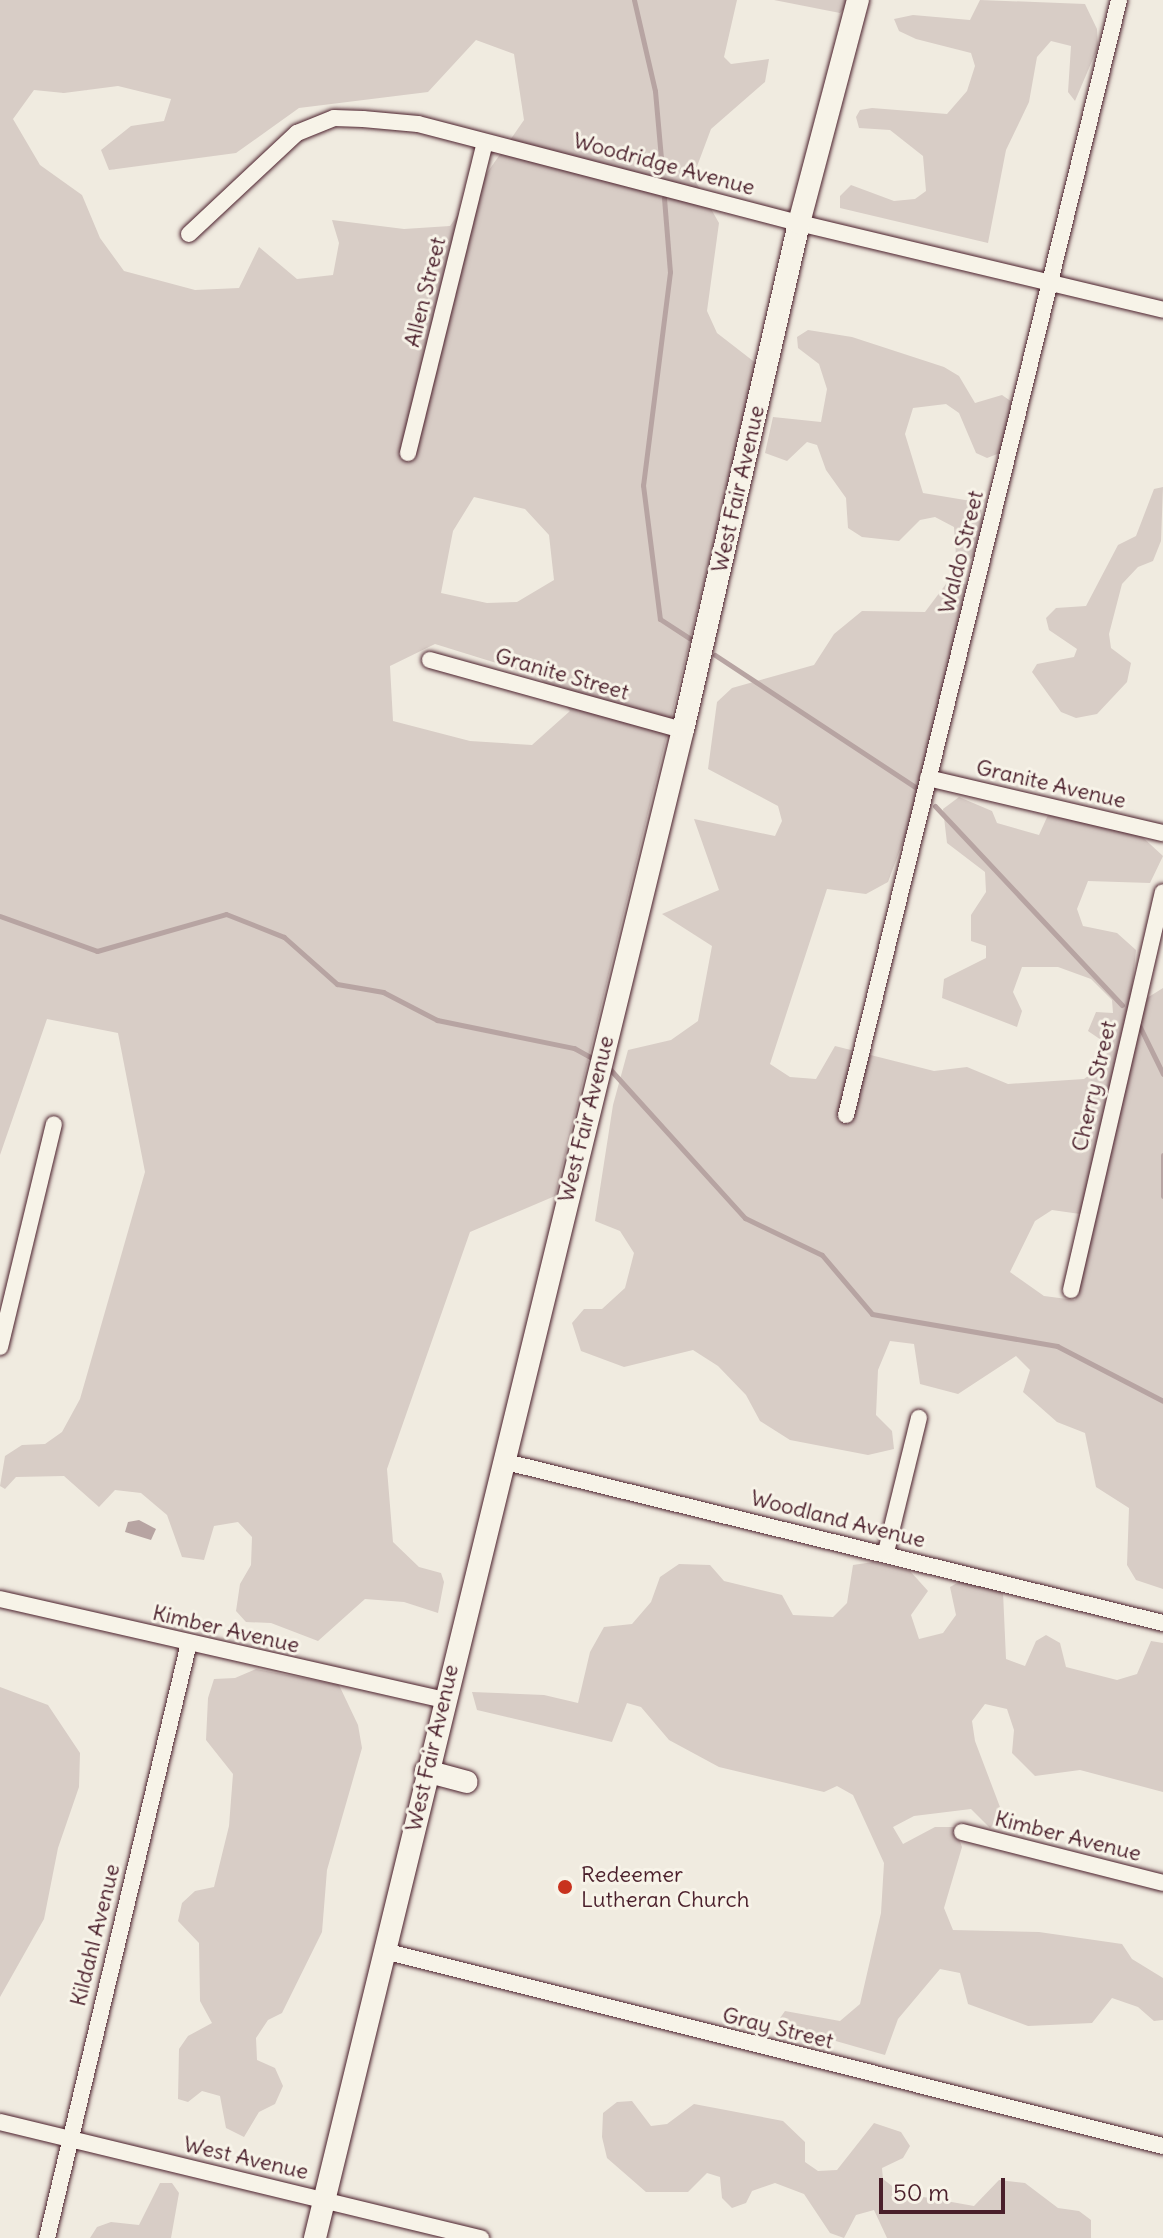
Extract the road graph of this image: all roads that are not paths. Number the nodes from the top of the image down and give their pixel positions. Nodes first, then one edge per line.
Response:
1 (858, 0) edge
2 (1119, 0) edge
3 (485, 142) junction
4 (799, 223) junction
5 (189, 234) dead end
6 (1050, 283) junction
7 (1163, 310) edge
8 (408, 453) dead end
9 (430, 660) dead end
10 (683, 730) junction
11 (928, 778) junction
12 (1163, 833) edge
13 (1163, 893) edge
14 (846, 1115) dead end
15 (54, 1124) dead end
16 (1071, 1290) dead end
17 (0, 1347) edge
18 (919, 1418) dead end
19 (502, 1461) junction
20 (886, 1552) junction
21 (0, 1599) edge
22 (1163, 1623) edge
23 (189, 1643) junction
24 (443, 1700) junction
25 (426, 1771) junction
26 (467, 1782) dead end
27 (962, 1832) dead end
28 (1163, 1883) edge
29 (384, 1951) junction
30 (0, 2122) edge
31 (69, 2139) junction
32 (1163, 2146) edge
33 (324, 2199) junction
34 (47, 2238) edge
35 (315, 2238) edge
36 (481, 2238) edge

1 - 4 street, West Fair Avenue
2 - 6 street, Waldo Street
3 - 4 street, Woodridge Avenue
3 - 5 street, Woodridge Avenue
3 - 8 street, Allen Street
4 - 6 street, Woodridge Avenue
4 - 10 street, West Fair Avenue
6 - 7 street, Woodridge Avenue
6 - 11 street, Waldo Street
9 - 10 street, Granite Street
10 - 19 street, West Fair Avenue
11 - 12 street, Granite Avenue
11 - 14 street, Waldo Street
13 - 16 street, Cherry Street
15 - 17 street
18 - 20 street
19 - 20 street, Woodland Avenue
19 - 24 street, West Fair Avenue
20 - 22 street, Woodland Avenue
21 - 23 street, Kimber Avenue
23 - 24 street, Kimber Avenue
23 - 31 street, Kildahl Avenue
24 - 25 street, West Fair Avenue
25 - 26 street
25 - 29 street, West Fair Avenue
27 - 28 street, Kimber Avenue
29 - 32 street, Gray Street
29 - 33 street, West Fair Avenue
30 - 31 street, West Avenue
31 - 33 street, West Avenue
31 - 34 street, Kildahl Avenue
33 - 35 street, West Fair Avenue
33 - 36 street, West Avenue

